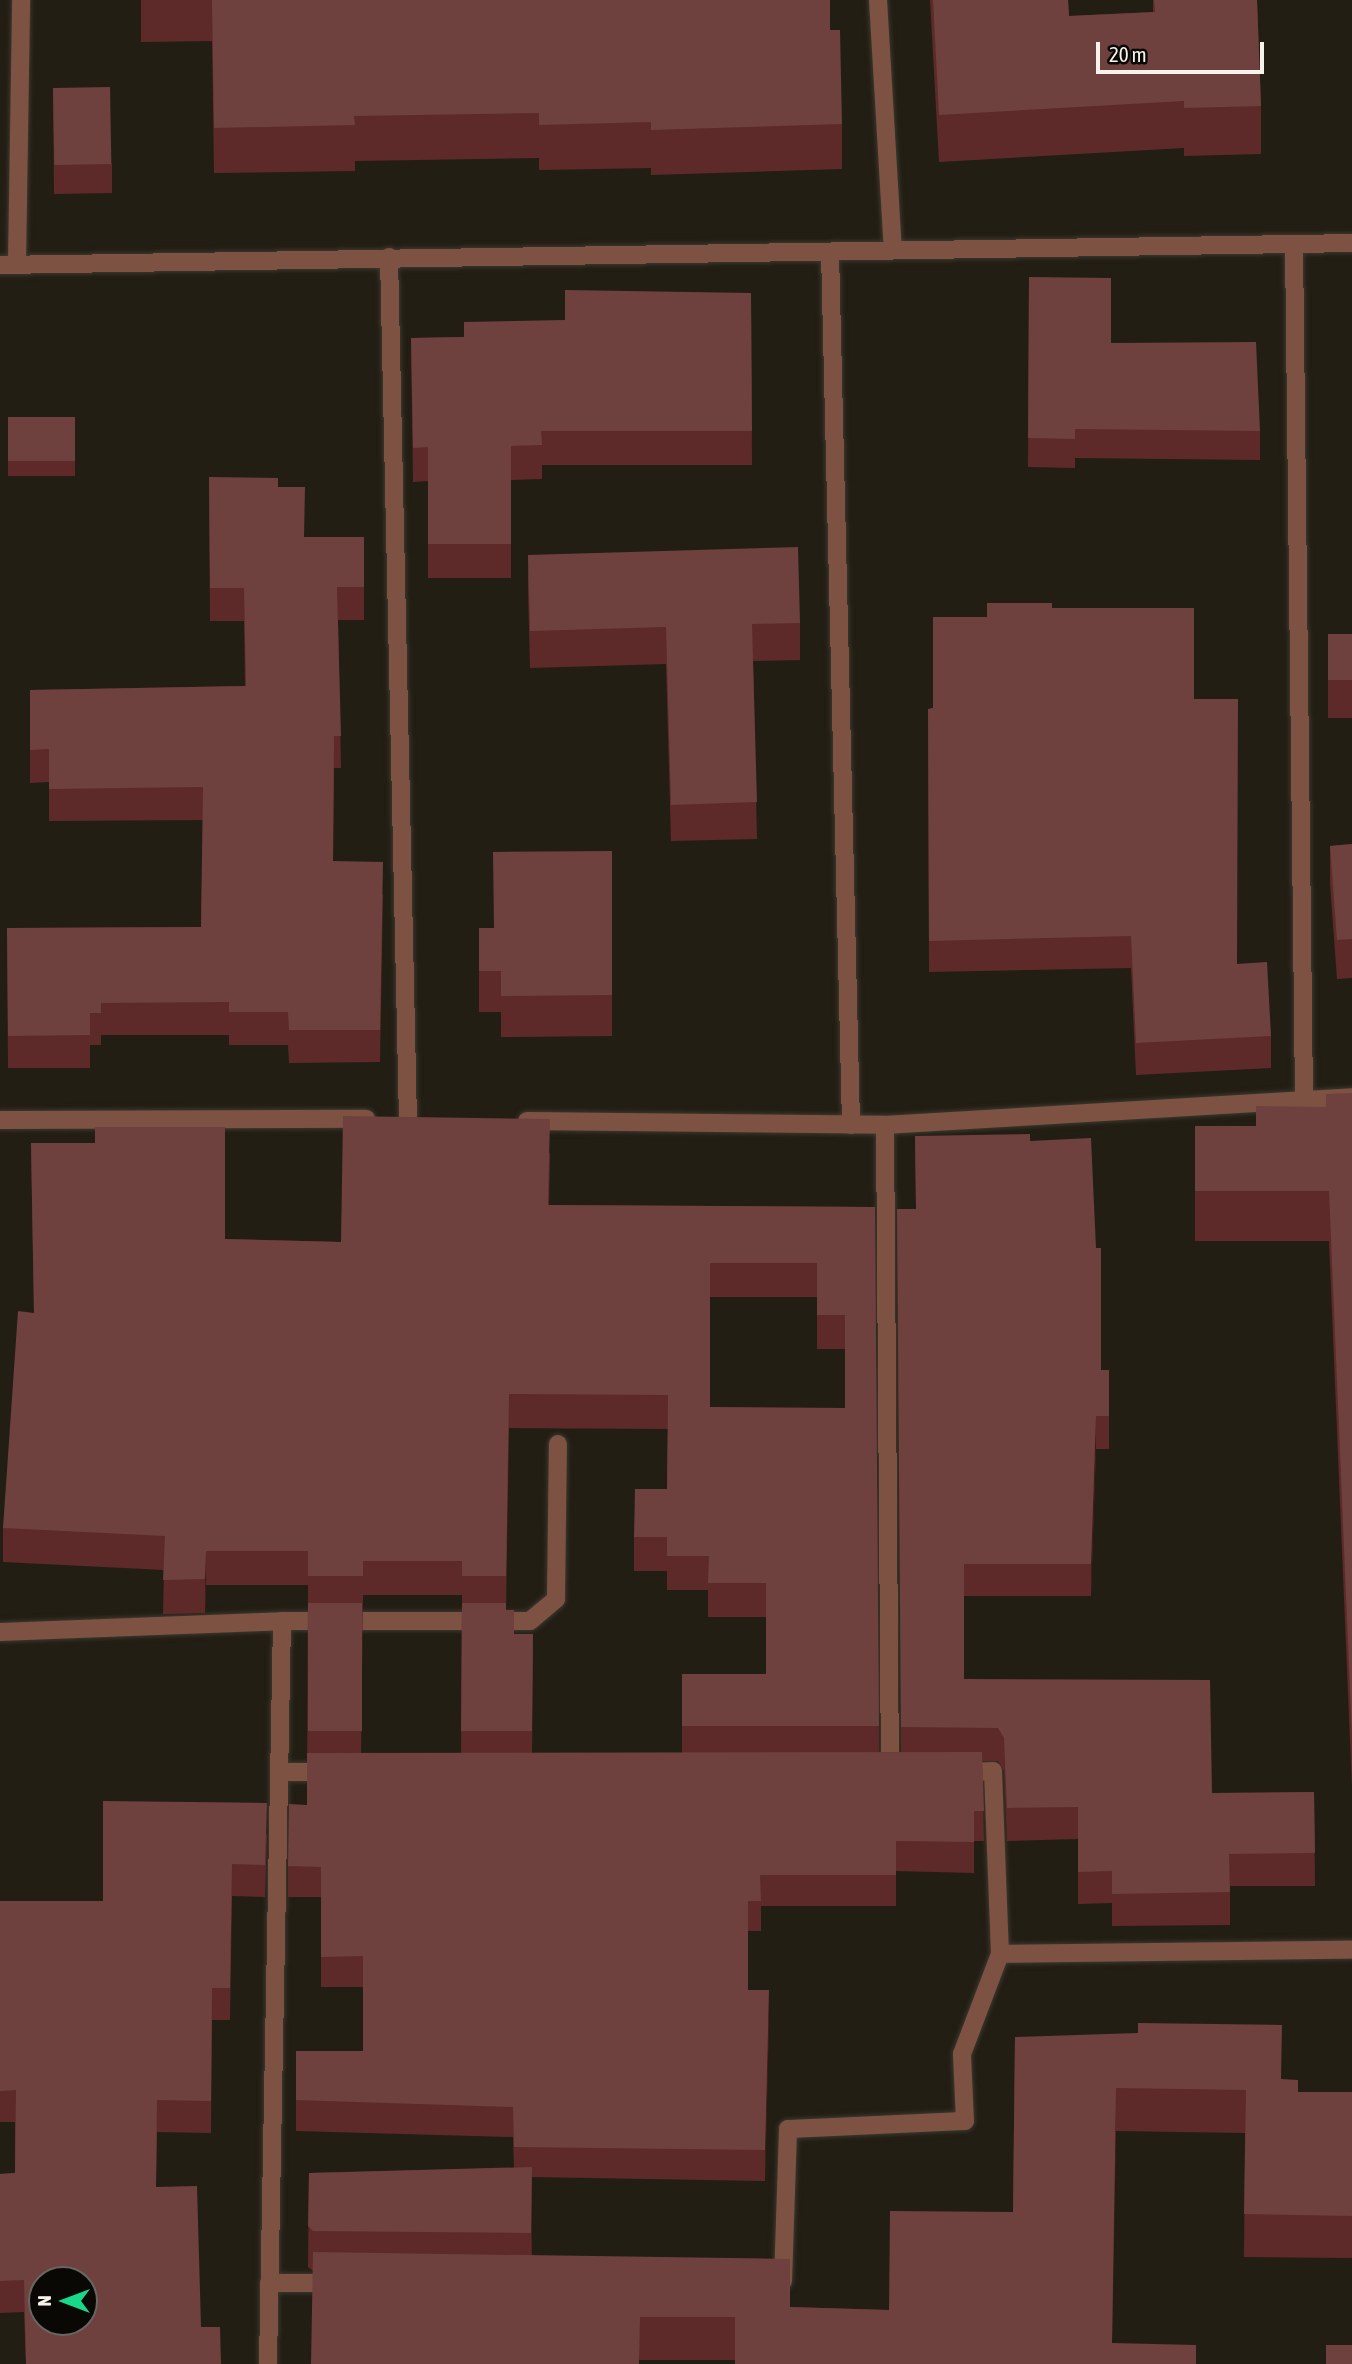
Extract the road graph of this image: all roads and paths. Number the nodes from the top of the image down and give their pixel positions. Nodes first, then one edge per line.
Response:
1 (21, 0) edge
2 (878, 0) edge
3 (1352, 243) edge
4 (1294, 244) junction
5 (893, 249) junction
6 (830, 252) junction
7 (389, 257) junction
8 (8, 264) edge
9 (1352, 1097) edge
10 (1304, 1101) junction
11 (0, 1120) edge
12 (505, 1121) edge
13 (851, 1125) junction
14 (885, 1125) junction
15 (558, 1444) dead end
16 (282, 1621) junction
17 (0, 1632) edge
18 (280, 1772) junction
19 (349, 1772) edge
20 (942, 1773) edge
21 (890, 1774) edge
22 (1352, 1950) edge
23 (1000, 1954) junction
24 (270, 2283) junction
25 (353, 2284) edge
26 (769, 2288) edge
27 (268, 2364) edge

1 - 8 street
2 - 5 street
3 - 4 street
4 - 5 street
4 - 10 street
5 - 6 street
6 - 7 street
6 - 13 street
7 - 8 street
7 - 11 street
9 - 10 street
10 - 14 street
12 - 13 street
13 - 14 street
14 - 21 street
15 - 16 street
16 - 17 street
16 - 18 street
18 - 19 street
18 - 24 street
20 - 23 street
22 - 23 street
23 - 26 street
24 - 25 street
24 - 27 street

